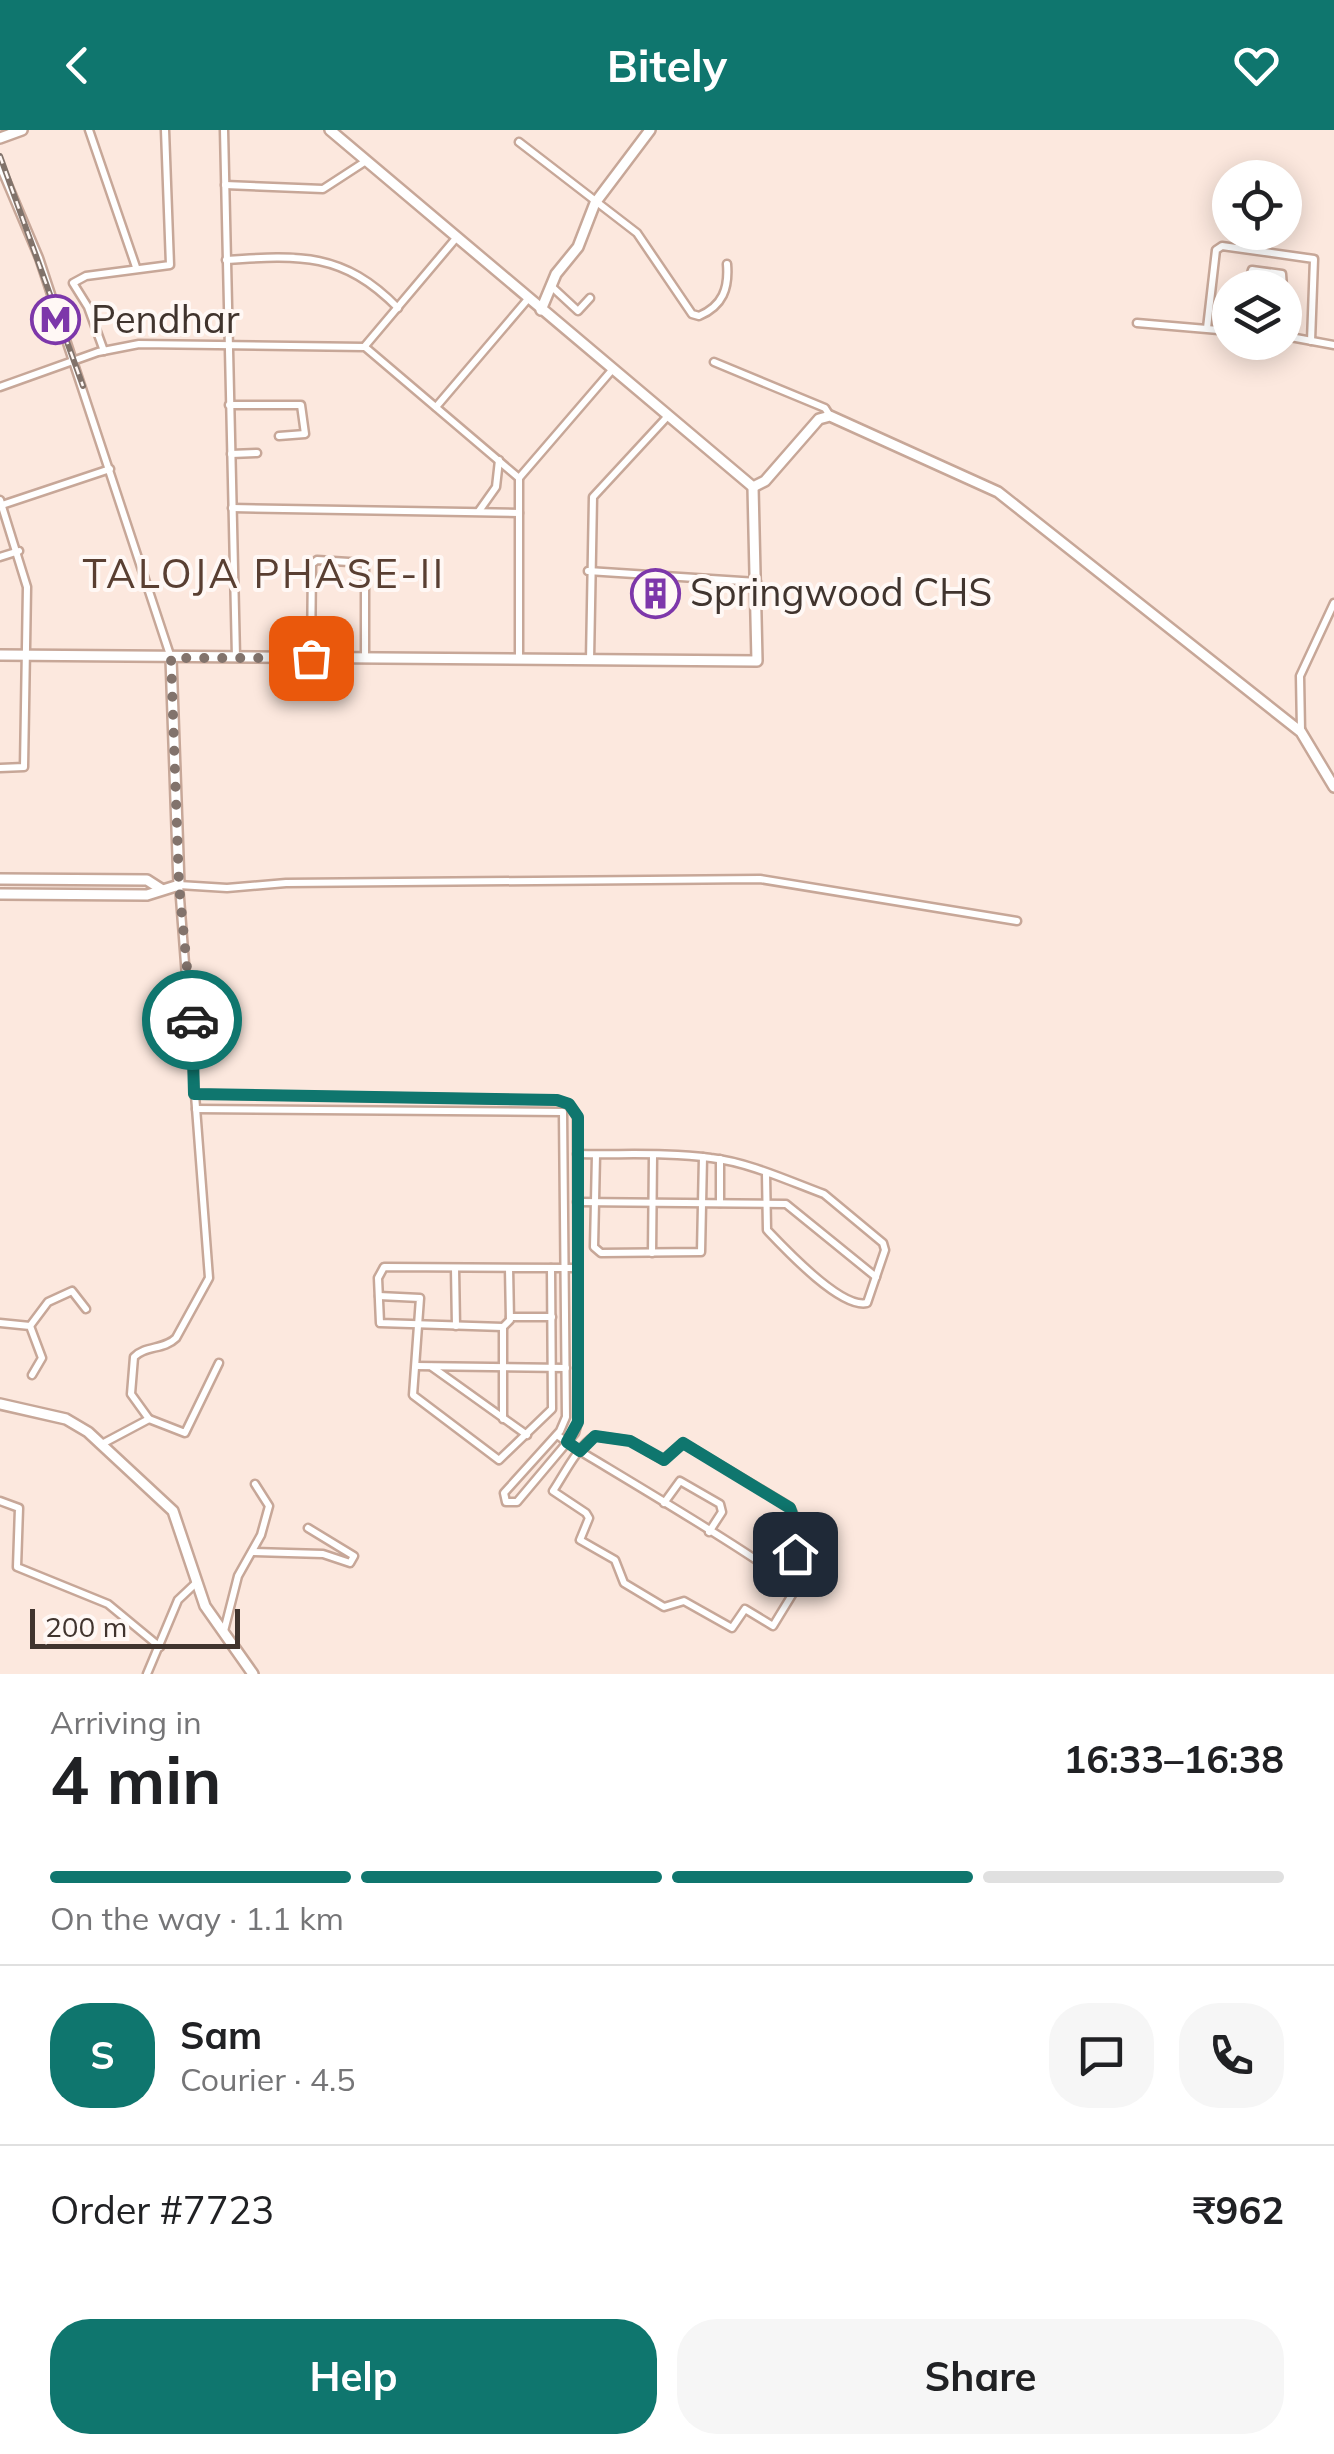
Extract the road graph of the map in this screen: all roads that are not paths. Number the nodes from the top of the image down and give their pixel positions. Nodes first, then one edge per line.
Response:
1 (22, 130) edge
2 (90, 130) edge
3 (165, 130) edge
4 (224, 130) edge
5 (330, 130) edge
6 (650, 130) edge
7 (0, 138) edge
8 (520, 142) dead end
9 (366, 161) junction
10 (0, 166) edge
11 (225, 186) junction
12 (598, 199) junction
13 (458, 236) junction
14 (226, 260) junction
15 (727, 264) dead end
16 (136, 267) junction
17 (552, 286) junction
18 (590, 298) dead end
19 (528, 299) junction
20 (398, 308) junction
21 (542, 310) junction
22 (1137, 323) dead end
23 (1206, 328) junction
24 (1212, 329) edge
25 (1302, 339) edge
26 (1311, 341) junction
27 (228, 343) junction
28 (1334, 345) edge
29 (365, 346) junction
30 (104, 350) junction
31 (72, 360) junction
32 (714, 362) dead end
33 (612, 370) junction
34 (0, 387) edge
35 (229, 405) junction
36 (436, 407) junction
37 (830, 416) junction
38 (667, 417) junction
39 (279, 436) dead end
40 (231, 454) junction
41 (257, 454) dead end
42 (499, 460) junction
43 (110, 468) junction
44 (520, 478) junction
45 (753, 487) junction
46 (1, 503) edge
47 (232, 508) junction
48 (478, 512) junction
49 (519, 513) junction
50 (19, 551) junction
51 (0, 558) edge
52 (588, 571) junction
53 (757, 582) junction
54 (1334, 602) edge
55 (0, 655) edge
56 (26, 655) junction
57 (171, 658) junction
58 (236, 658) junction
59 (311, 658) junction
60 (365, 658) junction
61 (518, 660) junction
62 (590, 660) junction
63 (1301, 732) junction
64 (0, 768) edge
65 (1330, 775) edge
66 (1334, 787) edge
67 (0, 879) edge
68 (179, 885) junction
69 (160, 889) junction
70 (0, 894) edge
71 (1017, 921) dead end
72 (194, 1094) junction
73 (569, 1104) junction
74 (196, 1109) junction
75 (563, 1112) junction
76 (578, 1154) junction
77 (596, 1154) junction
78 (653, 1156) junction
79 (703, 1157) junction
80 (720, 1160) junction
81 (766, 1174) junction
82 (578, 1202) junction
83 (595, 1203) junction
84 (764, 1203) junction
85 (653, 1204) junction
86 (703, 1204) junction
87 (720, 1204) junction
88 (652, 1253) junction
89 (456, 1268) junction
90 (509, 1268) junction
91 (552, 1268) junction
92 (566, 1268) junction
93 (578, 1268) junction
94 (876, 1278) junction
95 (379, 1296) junction
96 (86, 1309) dead end
97 (552, 1317) junction
98 (510, 1318) junction
99 (0, 1323) edge
100 (30, 1326) junction
101 (418, 1327) junction
102 (456, 1327) junction
103 (503, 1327) junction
104 (219, 1363) dead end
105 (416, 1366) junction
106 (432, 1366) junction
107 (502, 1368) junction
108 (552, 1368) junction
109 (566, 1368) junction
110 (32, 1376) dead end
111 (0, 1404) edge
112 (149, 1419) junction
113 (503, 1419) junction
114 (527, 1434) junction
115 (557, 1435) junction
116 (567, 1442) junction
117 (102, 1444) junction
118 (580, 1451) junction
119 (517, 1477) junction
120 (255, 1484) dead end
121 (530, 1487) junction
122 (0, 1501) edge
123 (664, 1503) junction
124 (308, 1528) dead end
125 (709, 1532) junction
126 (252, 1552) junction
127 (780, 1576) junction
128 (196, 1583) junction
129 (224, 1631) junction
130 (160, 1646) junction
131 (147, 1674) edge
132 (254, 1674) edge

1 - 7 street
2 - 16 street
3 - 16 street
4 - 11 street
5 - 9 street
6 - 12 street
8 - 12 street
9 - 11 street
9 - 13 street
10 - 31 street
11 - 14 street
12 - 15 street
12 - 17 street
13 - 19 street
13 - 20 street
14 - 20 street
14 - 27 street
16 - 30 street
17 - 18 street
17 - 21 street
19 - 21 street
19 - 36 street
20 - 29 street
21 - 33 street
22 - 23 street
23 - 24 street
23 - 26 street
25 - 26 street
26 - 28 street
27 - 29 street
27 - 30 street
27 - 35 street
29 - 36 street
30 - 31 street
31 - 34 street
31 - 43 street
32 - 37 street
33 - 38 street
33 - 44 street
35 - 39 street
35 - 40 street
36 - 42 street
37 - 45 street
37 - 63 street
38 - 45 street
38 - 52 street
40 - 41 street
40 - 47 street
42 - 44 street
42 - 48 street
43 - 46 street
43 - 57 street
44 - 49 street
45 - 53 street
46 - 50 street
47 - 48 street
47 - 58 street
48 - 49 street
49 - 61 street
50 - 51 street
50 - 56 street
52 - 53 street
52 - 62 street
53 - 62 street
54 - 63 street
55 - 56 street
56 - 57 street
56 - 64 street
57 - 58 street
57 - 68 street
58 - 59 street
59 - 60 street
59 - 60 street
60 - 61 street
61 - 62 street
63 - 65 street
65 - 66 street
67 - 69 street
68 - 69 street
68 - 71 street
68 - 72 street
69 - 70 street
72 - 73 street
72 - 74 street
73 - 75 street
73 - 76 street
74 - 75 street
74 - 112 street
75 - 92 street
76 - 77 street
76 - 82 street
77 - 78 street
77 - 83 street
78 - 79 street
78 - 85 street
79 - 80 street
79 - 86 street
80 - 81 street
80 - 87 street
81 - 84 street
81 - 94 street
82 - 83 street
82 - 93 street
83 - 85 street
83 - 88 street
84 - 87 street
84 - 94 street
84 - 94 street
85 - 86 street
85 - 88 street
86 - 87 street
86 - 88 street
89 - 90 street
89 - 95 street
89 - 102 street
90 - 91 street
90 - 98 street
91 - 92 street
91 - 97 street
92 - 93 street
92 - 109 street
93 - 116 street
95 - 101 street
95 - 101 street
96 - 100 street
97 - 98 street
97 - 108 street
98 - 103 street
99 - 100 street
100 - 110 street
101 - 102 street
101 - 105 street
102 - 103 street
103 - 107 street
104 - 112 street
105 - 106 street
105 - 114 street
106 - 107 street
106 - 113 street
107 - 108 street
107 - 113 street
108 - 109 street
108 - 114 street
109 - 115 street
111 - 117 street
112 - 117 street
113 - 114 street
115 - 116 street
115 - 119 street
116 - 118 street
116 - 121 street
117 - 128 street
118 - 123 street
118 - 127 street
118 - 127 street
119 - 121 street
119 - 121 street
120 - 126 street
122 - 130 street
123 - 125 street
123 - 125 street
124 - 126 street
125 - 127 street
126 - 129 street
128 - 129 street
128 - 130 street
129 - 132 street
130 - 131 street

